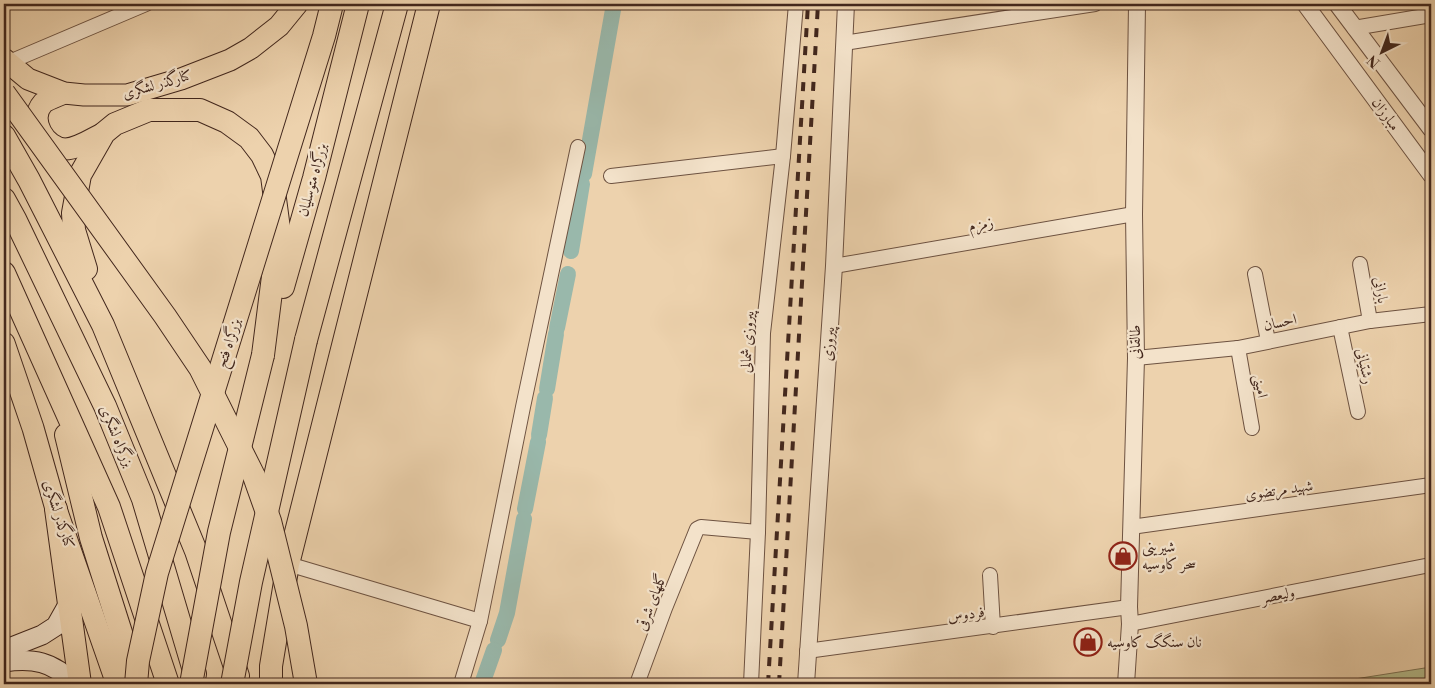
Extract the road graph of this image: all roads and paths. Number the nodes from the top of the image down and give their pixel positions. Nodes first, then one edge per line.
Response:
1 (146, 4) edge
2 (297, 4) edge
3 (332, 4) edge
4 (358, 4) edge
5 (398, 4) edge
6 (429, 4) edge
7 (796, 4) edge
8 (846, 4) edge
9 (1095, 4) edge
10 (1137, 4) edge
11 (1305, 4) edge
12 (1338, 4) edge
13 (1431, 15) edge
14 (1354, 28) junction
15 (844, 43) junction
16 (5, 61) edge
17 (4, 93) edge
18 (64, 93) junction
19 (1431, 129) edge
20 (104, 133) junction
21 (4, 136) edge
22 (578, 147) dead end
23 (782, 156) junction
24 (611, 176) dead end
25 (1431, 176) edge
26 (4, 199) edge
27 (1134, 214) junction
28 (1360, 264) dead end
29 (834, 266) junction
30 (4, 273) edge
31 (1255, 274) dead end
32 (1431, 314) edge
33 (1370, 321) junction
34 (103, 324) junction
35 (1340, 327) junction
36 (1268, 341) junction
37 (4, 344) edge
38 (1238, 348) junction
39 (263, 355) junction
40 (1136, 358) junction
41 (51, 376) junction
42 (1358, 412) dead end
43 (1252, 428) dead end
44 (1431, 485) edge
45 (56, 509) junction
46 (1131, 527) junction
47 (758, 532) junction
48 (288, 564) junction
49 (1425, 566) dead end
50 (990, 575) dead end
51 (69, 603) junction
52 (1130, 615) junction
53 (480, 621) junction
54 (993, 627) junction
55 (4, 650) edge
56 (807, 651) junction
57 (4, 662) edge
58 (1127, 682) edge
59 (73, 684) edge
60 (80, 684) edge
61 (117, 684) edge
62 (137, 684) edge
63 (168, 684) edge
64 (191, 684) edge
65 (198, 684) edge
66 (232, 684) edge
67 (240, 684) edge
68 (271, 684) edge
69 (306, 684) edge
70 (460, 684) edge
71 (637, 684) edge
72 (751, 684) edge
73 (806, 684) edge

1 - 16 street
2 - 18 main road, کنارگذر لشگری
3 - 62 highway, بزرگراه فتح, bridge
4 - 39 highway, بزرگراه متوسلیان
5 - 66 highway, bridge
6 - 48 highway
7 - 23 street, پیروزی شمالی
8 - 15 street, پیروزی
9 - 15 street
10 - 27 street, طالقانی
11 - 25 street, مبارزان
12 - 14 street, مبارزان
13 - 14 street
14 - 19 street, مبارزان
15 - 29 street, پیروزی
16 - 18 main road, کنارگذر لشگری
17 - 69 highway, bridge
18 - 20 main road
20 - 34 highway
20 - 39 highway
21 - 34 highway
22 - 53 street
23 - 24 street
23 - 47 street, پیروزی شمالی
26 - 65 highway, بزرگراه لشگری
27 - 29 street, زمزم
27 - 40 street, طالقانی
28 - 33 street, بارانی
29 - 56 street, پیروزی
30 - 41 highway
31 - 36 street
32 - 33 street, احسان
33 - 35 street, احسان
34 - 67 highway
35 - 36 street, احسان
35 - 42 street, رشتیانی
36 - 38 street, احسان
37 - 45 main road, کنارگذر لشگری
38 - 40 street, احسان
38 - 43 street, امینی
39 - 64 highway, bridge
40 - 46 street, طالقانی
41 - 62 highway
41 - 63 highway
44 - 46 street, شهید مرتضوی
45 - 51 highway
45 - 61 main road, کنارگذر لشگری
46 - 52 street, طالقانی
47 - 71 street, گلهای شرقی
47 - 72 street, پیروزی شمالی
48 - 53 street
48 - 68 highway
49 - 52 street, ولیعصر
50 - 54 street
51 - 55 main road
51 - 60 highway
52 - 54 street, فردوس
52 - 58 street, طالقانی
53 - 70 street
54 - 56 street, فردوس
56 - 73 street, پیروزی
57 - 59 main road

